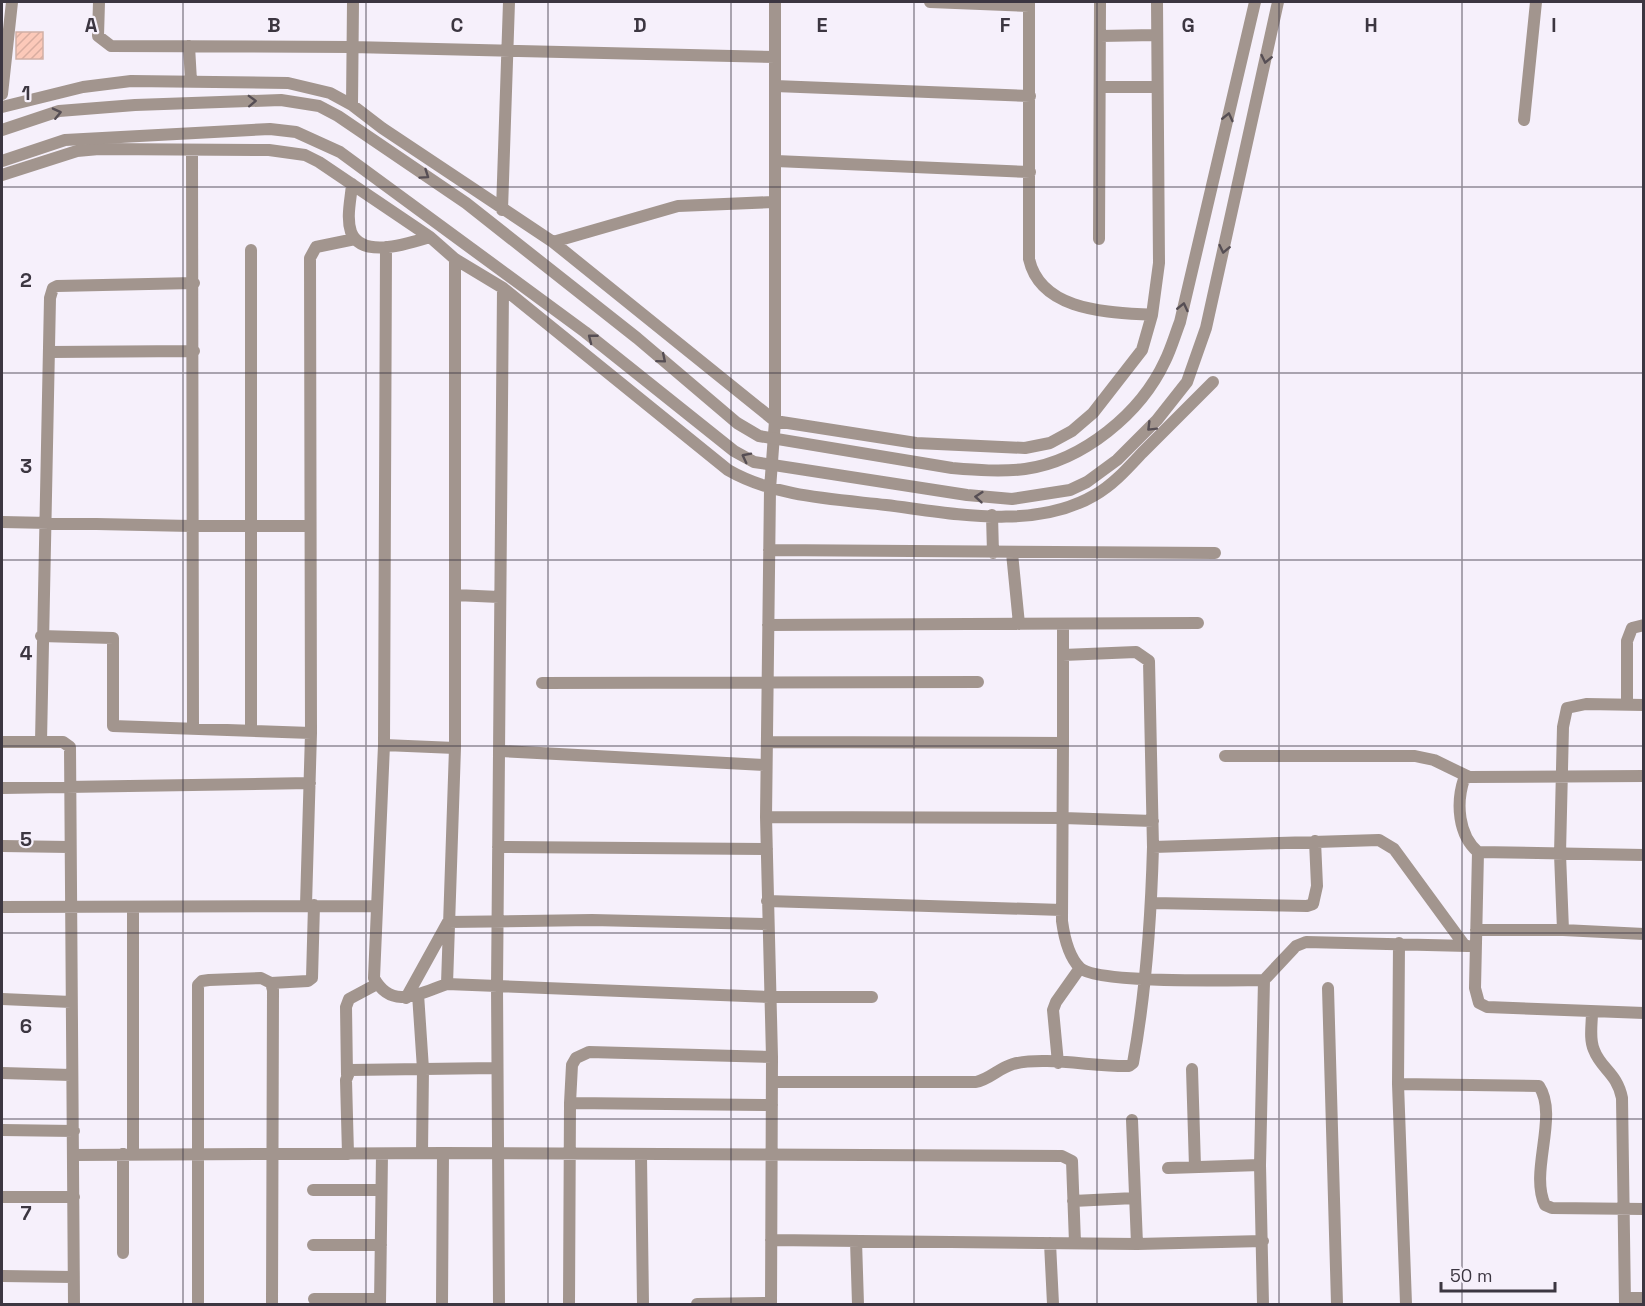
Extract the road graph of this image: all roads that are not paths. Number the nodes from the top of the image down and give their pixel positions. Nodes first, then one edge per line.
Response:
1 (12, 2) edge
2 (99, 2) edge
3 (353, 2) edge
4 (509, 2) edge
5 (775, 2) edge
6 (930, 2) edge
7 (1100, 2) edge
8 (1157, 2) edge
9 (1255, 2) edge
10 (1278, 2) edge
11 (1536, 2) edge
12 (1029, 4) edge
13 (1156, 35) junction
14 (1100, 36) junction
15 (189, 46) junction
16 (352, 47) junction
17 (508, 51) junction
18 (776, 57) junction
19 (191, 81) junction
20 (776, 86) junction
21 (1100, 87) junction
22 (1156, 87) junction
23 (2, 94) edge
24 (1030, 96) junction
25 (352, 105) junction
26 (2, 106) edge
27 (1524, 120) dead end
28 (2, 130) edge
29 (192, 150) junction
30 (2, 161) edge
31 (776, 161) junction
32 (1030, 172) junction
33 (2, 175) edge
34 (352, 184) junction
35 (773, 202) junction
36 (502, 210) junction
37 (430, 237) junction
38 (355, 239) junction
39 (1099, 239) dead end
40 (553, 242) junction
41 (386, 247) junction
42 (251, 250) dead end
43 (455, 258) junction
44 (194, 283) junction
45 (502, 288) junction
46 (1152, 315) junction
47 (194, 351) junction
48 (50, 352) junction
49 (1213, 382) dead end
50 (775, 421) junction
51 (774, 440) junction
52 (772, 466) junction
53 (770, 489) junction
54 (992, 515) junction
55 (2, 522) edge
56 (44, 522) junction
57 (191, 526) junction
58 (309, 526) junction
59 (250, 527) junction
60 (769, 550) junction
61 (993, 553) junction
62 (1012, 553) junction
63 (1215, 553) dead end
64 (455, 595) junction
65 (499, 597) junction
66 (1198, 623) dead end
67 (1019, 624) junction
68 (1063, 624) junction
69 (768, 625) junction
70 (1644, 625) edge
71 (41, 636) junction
72 (1063, 655) junction
73 (978, 682) dead end
74 (542, 683) dead end
75 (768, 684) junction
76 (1627, 705) junction
77 (1644, 705) edge
78 (193, 729) junction
79 (251, 729) junction
80 (311, 733) junction
81 (2, 742) edge
82 (41, 742) junction
83 (767, 742) junction
84 (1063, 743) junction
85 (384, 745) junction
86 (455, 748) junction
87 (501, 751) junction
88 (1225, 756) dead end
89 (766, 765) junction
90 (1562, 776) junction
91 (1644, 776) edge
92 (1469, 777) junction
93 (310, 783) junction
94 (70, 785) junction
95 (2, 788) edge
96 (766, 817) junction
97 (1064, 818) junction
98 (1153, 821) junction
99 (1315, 841) junction
100 (2, 846) edge
101 (69, 847) junction
102 (498, 847) junction
103 (1153, 847) junction
104 (767, 849) junction
105 (1478, 852) junction
106 (1560, 854) junction
107 (1644, 855) edge
108 (767, 901) junction
109 (1152, 903) junction
110 (310, 905) junction
111 (376, 906) junction
112 (133, 907) junction
113 (2, 908) edge
114 (70, 909) junction
115 (1062, 910) junction
116 (448, 922) junction
117 (498, 922) junction
118 (768, 924) junction
119 (1476, 930) junction
120 (1563, 930) junction
121 (1644, 934) edge
122 (1399, 943) junction
123 (1470, 946) junction
124 (1080, 968) junction
125 (1145, 979) junction
126 (1264, 980) junction
127 (271, 983) junction
128 (377, 984) junction
129 (447, 984) junction
130 (497, 986) junction
131 (1328, 988) dead end
132 (412, 996) junction
133 (769, 997) junction
134 (872, 998) dead end
135 (2, 999) edge
136 (71, 1002) junction
137 (1592, 1012) junction
138 (1644, 1012) edge
139 (772, 1057) junction
140 (1058, 1064) junction
141 (497, 1068) junction
142 (423, 1069) junction
143 (1192, 1069) dead end
144 (2, 1073) edge
145 (71, 1075) junction
146 (347, 1075) junction
147 (772, 1082) junction
148 (1398, 1084) junction
149 (570, 1103) junction
150 (772, 1105) junction
151 (1132, 1120) dead end
152 (2, 1130) edge
153 (74, 1131) junction
154 (199, 1153) junction
155 (274, 1153) junction
156 (423, 1153) junction
157 (443, 1153) junction
158 (128, 1154) junction
159 (348, 1154) junction
160 (382, 1154) junction
161 (570, 1154) junction
162 (74, 1155) junction
163 (499, 1155) junction
164 (772, 1155) junction
165 (641, 1156) junction
166 (1260, 1165) junction
167 (1194, 1167) junction
168 (1167, 1168) dead end
169 (313, 1190) dead end
170 (381, 1190) junction
171 (2, 1197) edge
172 (74, 1197) junction
173 (1135, 1198) junction
174 (1073, 1201) junction
175 (1623, 1209) junction
176 (1644, 1209) edge
177 (771, 1240) junction
178 (856, 1241) junction
179 (1263, 1241) junction
180 (1050, 1243) junction
181 (1075, 1243) junction
182 (1137, 1244) junction
183 (313, 1245) dead end
184 (381, 1245) junction
185 (123, 1252) dead end
186 (2, 1276) edge
187 (74, 1277) junction
188 (1644, 1298) edge
189 (314, 1299) dead end
190 (1625, 1301) edge
191 (380, 1302) edge
192 (771, 1304) edge
193 (74, 1305) edge
194 (198, 1305) edge
195 (272, 1305) edge
196 (442, 1305) edge
197 (500, 1305) edge
198 (568, 1305) edge
199 (643, 1305) edge
200 (697, 1305) edge
201 (858, 1305) edge
202 (1053, 1305) edge
203 (1263, 1305) edge
204 (1337, 1305) edge
205 (1406, 1305) edge

1 - 23 street
2 - 15 street
3 - 16 street
4 - 17 street
5 - 18 street
6 - 12 street
7 - 14 street
8 - 13 street
51 -> 9 street
10 -> 52 street
11 - 27 street
12 - 24 street
13 - 14 street
13 - 22 street
14 - 21 street
15 - 16 street
15 - 19 street
16 - 17 street
16 - 25 street
17 - 18 street
17 - 36 street
18 - 20 street
19 - 25 street
19 - 26 street
20 - 24 street
20 - 31 street
21 - 22 street
21 - 39 street
22 - 46 street
24 - 32 street
25 - 36 street
28 -> 51 street
29 - 33 street
29 - 34 street
29 - 44 street
52 -> 30 street
31 - 32 street
31 - 35 street
32 - 46 street
34 - 37 street
34 - 38 street
35 - 40 street
35 - 50 street
36 - 40 street
37 - 41 street
37 - 43 street
38 - 41 street
38 - 58 street
40 - 50 street
41 - 85 street
42 - 59 street
43 - 45 street
43 - 64 street
44 - 47 street
44 - 48 street
45 - 53 street
45 - 65 street
46 - 50 street
47 - 48 street
47 - 57 street
48 - 56 street
49 - 54 street
50 - 51 street
51 - 52 street
52 - 53 street
53 - 54 street
53 - 60 street
54 - 61 street
55 - 56 street
56 - 57 street
56 - 71 street
57 - 59 street
57 - 78 street
58 - 59 street
58 - 80 street
59 - 79 street
60 - 61 street
60 - 69 street
61 - 62 street
62 - 63 street
62 - 67 street
64 - 65 street
64 - 86 street
65 - 87 street
66 - 68 street
67 - 68 street
67 - 69 street
68 - 72 street
69 - 75 street
70 - 76 street
71 - 78 street
71 - 82 street
72 - 84 street
72 - 98 street
73 - 75 street
74 - 75 street
75 - 83 street
76 - 77 street
76 - 90 street
78 - 79 street
79 - 80 street
80 - 93 street
81 - 82 street
82 - 94 street
83 - 84 street
83 - 89 street
84 - 97 street
85 - 86 street
85 - 111 street
86 - 116 street
87 - 89 street
87 - 102 street
88 - 92 street
89 - 96 street
90 - 91 street
90 - 92 street
90 - 106 street
92 - 105 street
93 - 94 street
93 - 110 street
94 - 95 street
94 - 101 street
96 - 97 street
96 - 104 street
97 - 98 street
97 - 115 street
98 - 103 street
99 - 103 street
99 - 109 street
99 - 123 street
100 - 101 street
101 - 114 street
102 - 104 street
102 - 117 street
103 - 109 street
104 - 108 street
105 - 106 street
105 - 119 street
106 - 107 street
106 - 120 street
108 - 115 street
108 - 118 street
109 - 125 street
110 - 111 street
110 - 112 street
110 - 127 street
111 - 128 street
112 - 114 street
112 - 158 street
113 - 114 street
114 - 136 street
115 - 124 street
116 - 117 street
116 - 129 street
116 - 132 street
117 - 118 street
117 - 130 street
118 - 133 street
119 - 120 street
119 - 123 street
120 - 121 street
122 - 123 street
122 - 126 street
122 - 148 street
123 - 137 street
124 - 125 street
124 - 140 street
125 - 126 street
125 - 140 street
126 - 166 street
127 - 154 street
127 - 155 street
128 - 132 street
128 - 146 street
129 - 130 street
129 - 132 street
130 - 133 street
130 - 141 street
131 - 204 street
132 - 142 street
133 - 134 street
133 - 139 street
135 - 136 street
136 - 145 street
137 - 138 street
137 - 175 street
139 - 147 street
139 - 149 street
140 - 147 street
141 - 142 street
141 - 163 street
142 - 146 street
142 - 156 street
143 - 167 street
144 - 145 street
145 - 153 street
146 - 159 street
147 - 150 street
148 - 175 street
148 - 205 street
149 - 150 street
149 - 161 street
150 - 164 street
151 - 173 street
152 - 153 street
153 - 162 street
154 - 155 street
154 - 158 street
154 - 194 street
155 - 159 street
155 - 195 street
156 - 157 street
156 - 160 street
157 - 163 street
157 - 196 street
158 - 162 street
158 - 185 street
159 - 160 street
160 - 170 street
161 - 163 street
161 - 165 street
161 - 198 street
162 - 172 street
163 - 197 street
164 - 165 street
164 - 174 street
164 - 177 street
165 - 199 street
166 - 167 street
166 - 179 street
167 - 168 street
169 - 170 street
170 - 184 street
171 - 172 street
172 - 187 street
173 - 174 street
173 - 182 street
174 - 181 street
175 - 176 street
175 - 190 street
177 - 178 street
177 - 192 street
178 - 180 street
178 - 201 street
179 - 182 street
179 - 203 street
180 - 181 street
180 - 202 street
181 - 182 street
183 - 184 street
184 - 191 street
186 - 187 street
187 - 193 street
188 - 190 street
189 - 191 street
192 - 200 street

